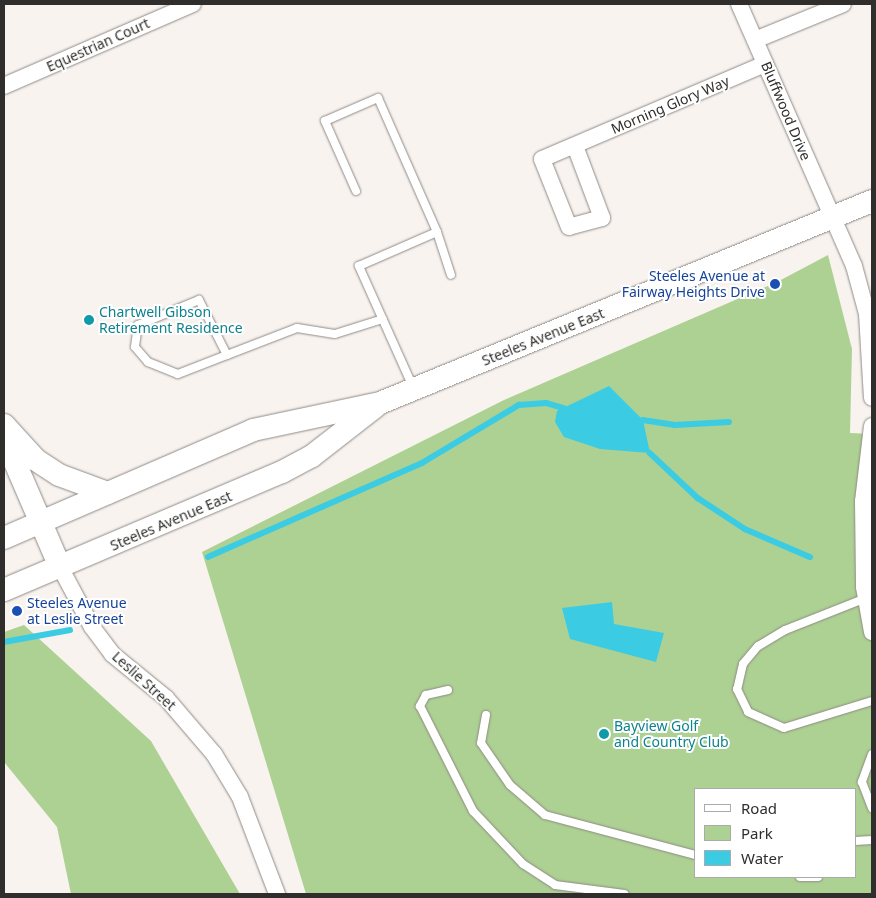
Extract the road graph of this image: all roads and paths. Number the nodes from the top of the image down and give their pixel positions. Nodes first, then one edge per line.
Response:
1 (192, 4) edge
2 (740, 4) edge
3 (844, 4) edge
4 (755, 40) junction
5 (766, 64) junction
6 (4, 86) edge
7 (575, 146) junction
8 (356, 191) dead end
9 (872, 201) edge
10 (832, 219) junction
11 (437, 232) junction
12 (451, 275) dead end
13 (383, 319) junction
14 (227, 355) junction
15 (414, 389) junction
16 (872, 398) edge
17 (380, 403) junction
18 (4, 424) edge
19 (872, 426) edge
20 (4, 436) edge
21 (108, 493) junction
22 (40, 523) junction
23 (4, 538) edge
24 (60, 567) junction
25 (4, 590) edge
26 (866, 598) junction
27 (872, 632) edge
28 (448, 690) dead end
29 (872, 701) edge
30 (486, 715) dead end
31 (872, 754) edge
32 (872, 808) edge
33 (872, 840) edge
34 (856, 841) edge
35 (694, 856) edge
36 (558, 886) junction
37 (277, 894) edge
38 (563, 894) edge
39 (624, 894) edge

1 - 6 street, Equestrian Court
2 - 4 street, Bluffwood Drive
3 - 4 street
4 - 5 street, Bluffwood Drive
5 - 7 street, Morning Glory Way
5 - 10 street, Bluffwood Drive
7 - 7 street, Morning Glory Way
8 - 11 lane
9 - 10 main road, Steeles Avenue East
10 - 15 main road, Steeles Avenue East
10 - 16 street, Bluffwood Drive
11 - 12 lane
11 - 13 lane
13 - 14 lane
13 - 15 lane
14 - 14 lane
15 - 17 main road, Steeles Avenue East
17 - 21 main road, Steeles Avenue East
17 - 24 main road, Steeles Avenue East
18 - 21 main road
19 - 26 street
20 - 22 main road, Leslie Street
21 - 22 main road, Steeles Avenue East
22 - 23 main road, Steeles Avenue East
22 - 24 main road, Leslie Street
24 - 25 main road, Steeles Avenue East
24 - 37 street, Leslie Street
26 - 27 street
26 - 29 lane
28 - 36 lane
30 - 35 lane
31 - 32 lane
33 - 34 lane
36 - 38 lane
36 - 39 lane

